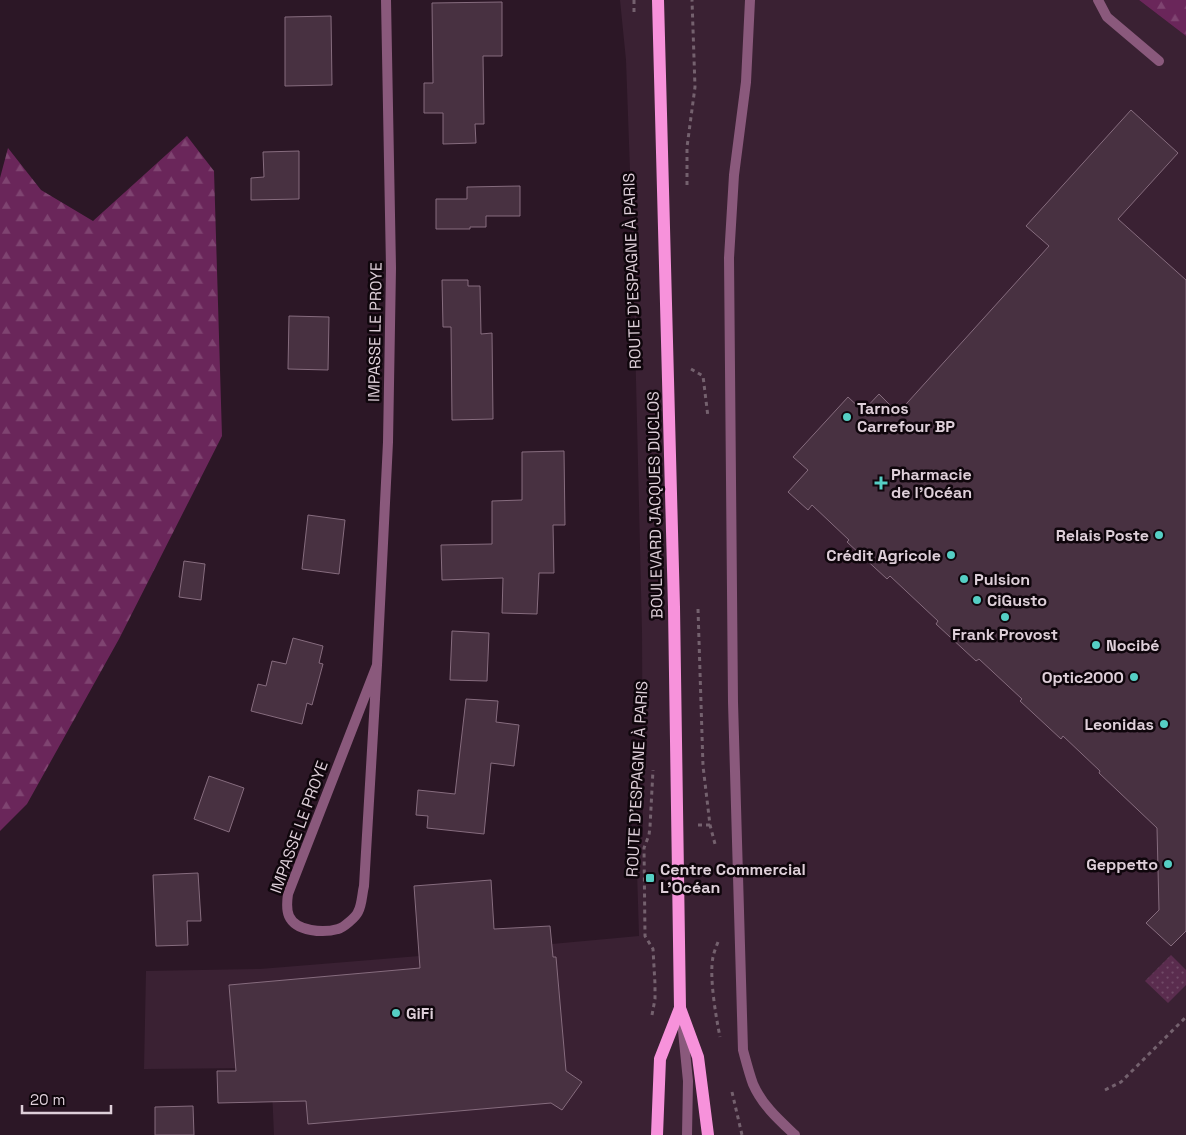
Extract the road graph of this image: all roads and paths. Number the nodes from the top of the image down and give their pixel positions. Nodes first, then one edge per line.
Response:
1 (386, 0) edge
2 (634, 0) edge
3 (658, 0) edge
4 (692, 0) edge
5 (750, 0) edge
6 (1098, 0) edge
7 (635, 20) dead end
8 (1159, 60) dead end
9 (687, 194) dead end
10 (692, 369) dead end
11 (692, 379) dead end
12 (698, 606) dead end
13 (378, 665) junction
14 (653, 770) dead end
15 (716, 848) dead end
16 (718, 942) dead end
17 (680, 1008) junction
18 (1186, 1017) edge
19 (652, 1018) dead end
20 (721, 1042) dead end
21 (731, 1087) dead end
22 (1105, 1090) dead end
23 (657, 1135) edge
24 (687, 1135) edge
25 (708, 1135) edge
26 (742, 1135) edge
27 (795, 1135) edge

1 - 13 street, IMPASSE LE PROYE
2 - 7 path
3 - 17 main road, BOULEVARD JACQUES DUCLOS
4 - 9 path
5 - 27 street
6 - 8 street
10 - 11 path
12 - 15 path
13 - 13 street, IMPASSE LE PROYE
14 - 19 path, ROUTE D'ESPAGNE À PARIS
16 - 20 path
17 - 23 main road, BOULEVARD JACQUES DUCLOS
17 - 24 street
17 - 25 main road, BOULEVARD JACQUES DUCLOS
18 - 22 path
21 - 26 path

